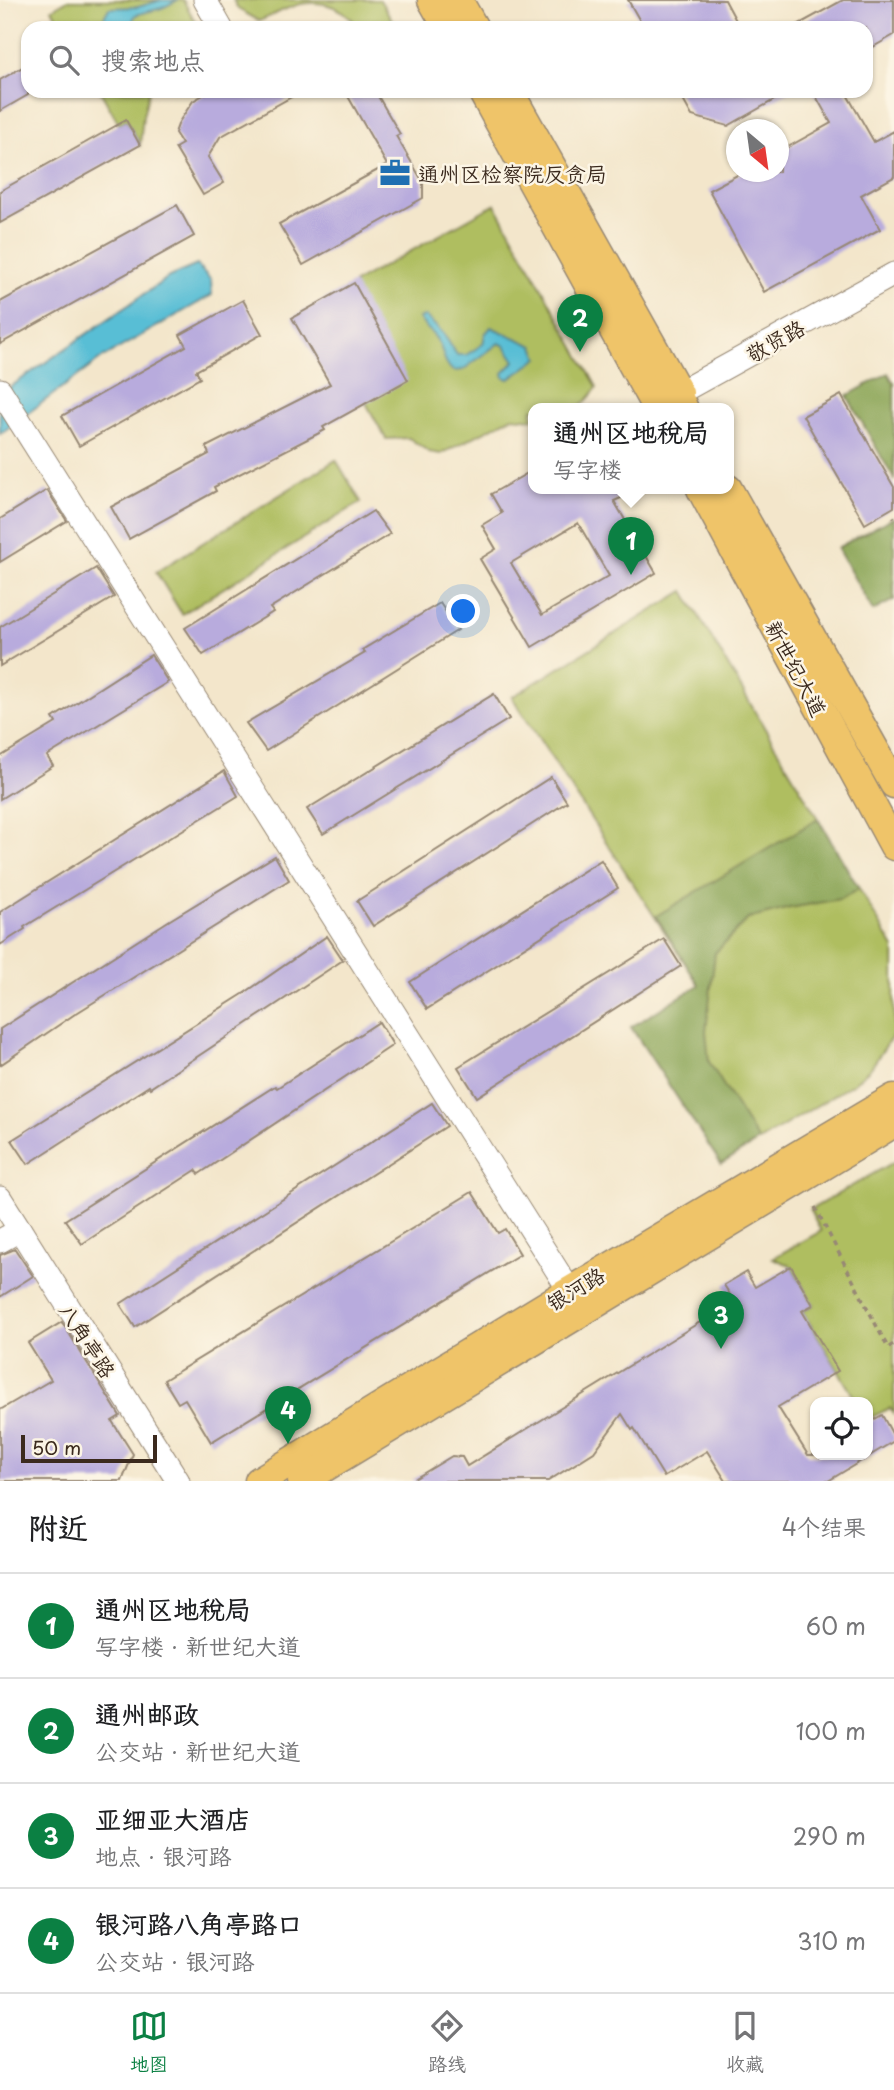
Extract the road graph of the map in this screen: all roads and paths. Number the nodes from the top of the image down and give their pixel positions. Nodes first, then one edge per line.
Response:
1 (205, 0) edge
2 (432, 0) edge
3 (458, 0) edge
4 (217, 21) edge
5 (444, 21) edge
6 (470, 21) edge
7 (486, 98) edge
8 (513, 98) edge
9 (894, 274) edge
10 (1, 392) edge
11 (668, 403) edge
12 (668, 403) edge
13 (671, 403) edge
14 (704, 494) edge
15 (731, 494) edge
16 (894, 784) edge
17 (894, 846) edge
18 (894, 1098) edge
19 (894, 1123) edge
20 (0, 1198) edge
21 (816, 1207) dead end
22 (10, 1236) edge
23 (570, 1291) junction
24 (894, 1344) edge
25 (178, 1481) edge
26 (259, 1481) edge
27 (302, 1481) edge

1 - 4 street
2 - 5 main road
3 - 6 main road
7 - 11 main road
8 - 12 main road
9 - 13 street, 敬贤路
10 - 23 street
14 - 17 main road, 新世纪大道
15 - 16 main road, 新世纪大道
18 - 23 main road, 银河路
19 - 27 main road, 银河路
20 - 22 street, 八角亭路
21 - 24 path
22 - 25 street, 八角亭路
23 - 26 main road, 银河路

